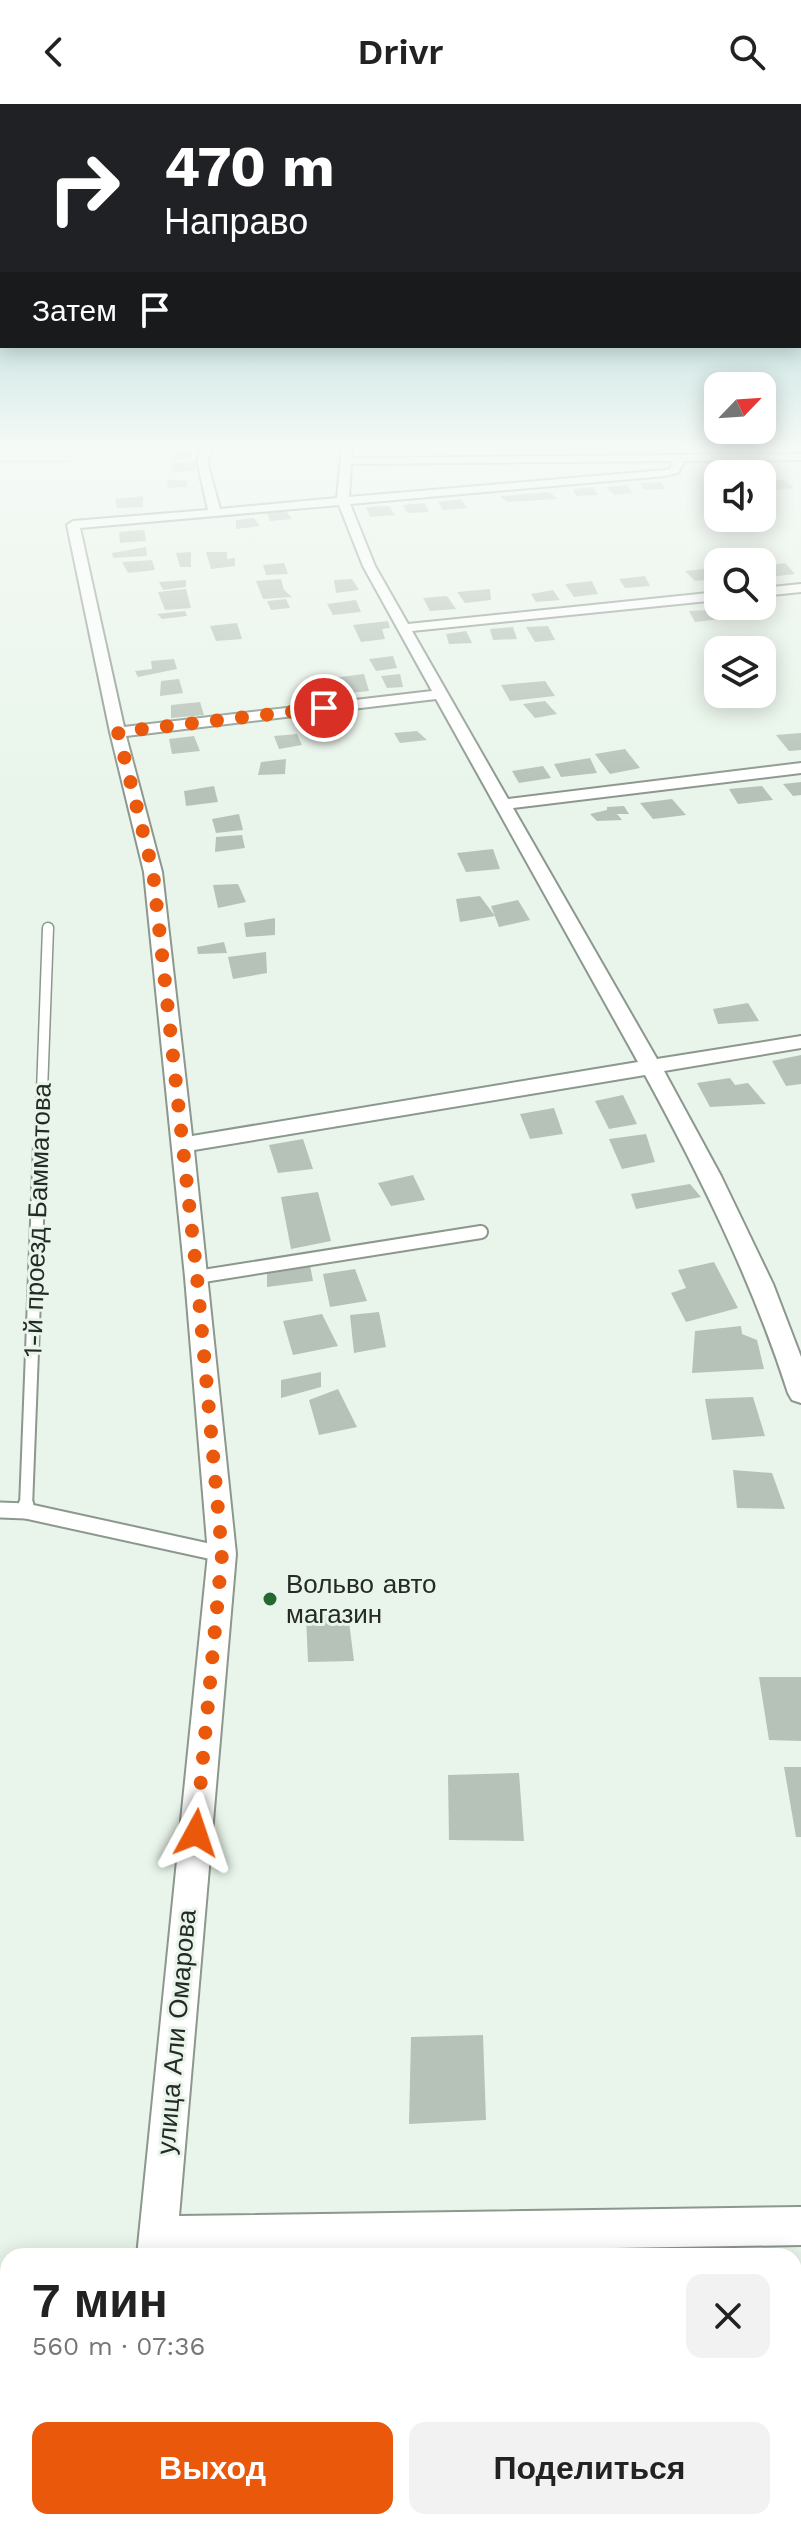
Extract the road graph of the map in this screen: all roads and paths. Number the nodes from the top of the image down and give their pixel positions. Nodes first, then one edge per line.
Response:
1 (81, 561) edge
2 (367, 561) edge
3 (801, 588) edge
4 (776, 591) edge
5 (704, 597) edge
6 (404, 628) junction
7 (441, 694) junction
8 (118, 732) junction
9 (801, 768) edge
10 (502, 805) junction
11 (48, 928) dead end
12 (801, 1042) edge
13 (651, 1066) junction
14 (181, 1145) junction
15 (481, 1232) dead end
16 (197, 1277) junction
17 (801, 1393) edge
18 (0, 1510) edge
19 (26, 1511) junction
20 (222, 1554) junction
21 (801, 2226) edge
22 (156, 2245) edge

1 - 8 street, улица Али Омарова
2 - 6 street
3 - 4 street
5 - 6 street
6 - 7 street
7 - 8 street
7 - 10 street
8 - 14 street, улица Али Омарова
9 - 10 street
10 - 13 street
11 - 19 lane, 1-й проезд Бамматова
12 - 13 street
13 - 14 street
13 - 17 street
14 - 16 street, улица Али Омарова
15 - 16 lane
16 - 20 street, улица Али Омарова
18 - 19 lane
19 - 20 lane
20 - 22 street, улица Али Омарова
21 - 22 street

